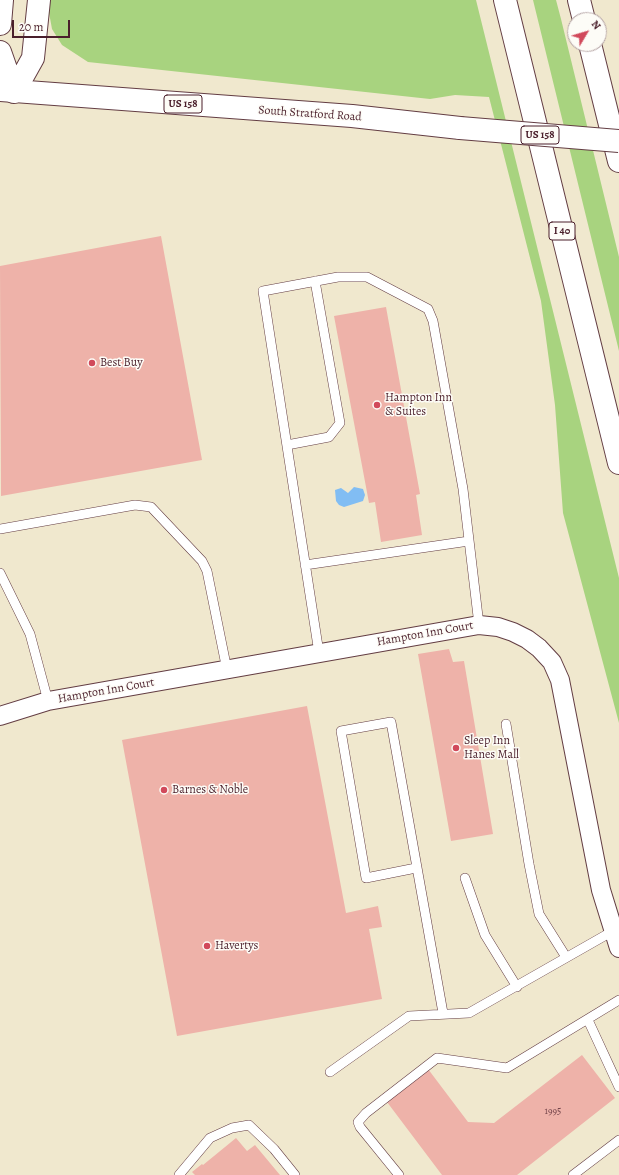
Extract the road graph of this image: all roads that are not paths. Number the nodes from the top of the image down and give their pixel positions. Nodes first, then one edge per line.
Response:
1 (2, 0) edge
2 (39, 0) edge
3 (504, 0) edge
4 (579, 0) edge
5 (589, 0) edge
6 (583, 12) edge
7 (587, 12) edge
8 (0, 24) edge
9 (0, 52) edge
10 (592, 52) edge
11 (7, 91) edge
12 (619, 141) edge
13 (619, 160) edge
14 (315, 281) junction
15 (287, 445) junction
16 (619, 462) edge
17 (0, 529) edge
18 (469, 541) junction
19 (305, 565) junction
20 (0, 573) edge
21 (479, 625) junction
22 (318, 653) junction
23 (227, 670) junction
24 (48, 701) junction
25 (0, 716) edge
26 (506, 724) dead end
27 (416, 868) junction
28 (465, 878) dead end
29 (613, 931) junction
30 (619, 948) edge
31 (566, 957) junction
32 (517, 987) junction
33 (619, 1000) edge
34 (444, 1013) junction
35 (588, 1020) junction
36 (330, 1072) dead end
37 (619, 1087) edge
38 (619, 1140) edge
39 (179, 1175) edge
40 (296, 1175) edge
41 (399, 1175) edge
42 (574, 1175) edge

1 - 8 main road
2 - 11 main road
3 - 16 main road, I 40
4 - 6 main road
5 - 7 main road
9 - 11 main road
10 - 13 main road
11 - 12 main road, South Stratford Road / US 158, bridge
14 - 15 lane
14 - 15 lane
14 - 18 lane
15 - 19 lane
17 - 23 lane
18 - 19 lane
18 - 21 lane
19 - 22 lane
20 - 24 lane
21 - 22 street, Hampton Inn Court
21 - 29 street, Hampton Inn Court
22 - 23 street, Hampton Inn Court
23 - 24 street, Hampton Inn Court
24 - 25 street, Hampton Inn Court
26 - 31 lane
27 - 27 lane
27 - 34 lane
28 - 32 lane
29 - 30 street, Hampton Inn Court
29 - 31 lane
31 - 32 lane
32 - 34 lane
33 - 35 lane
34 - 36 lane
35 - 37 lane
35 - 41 lane
38 - 42 lane
39 - 40 lane

